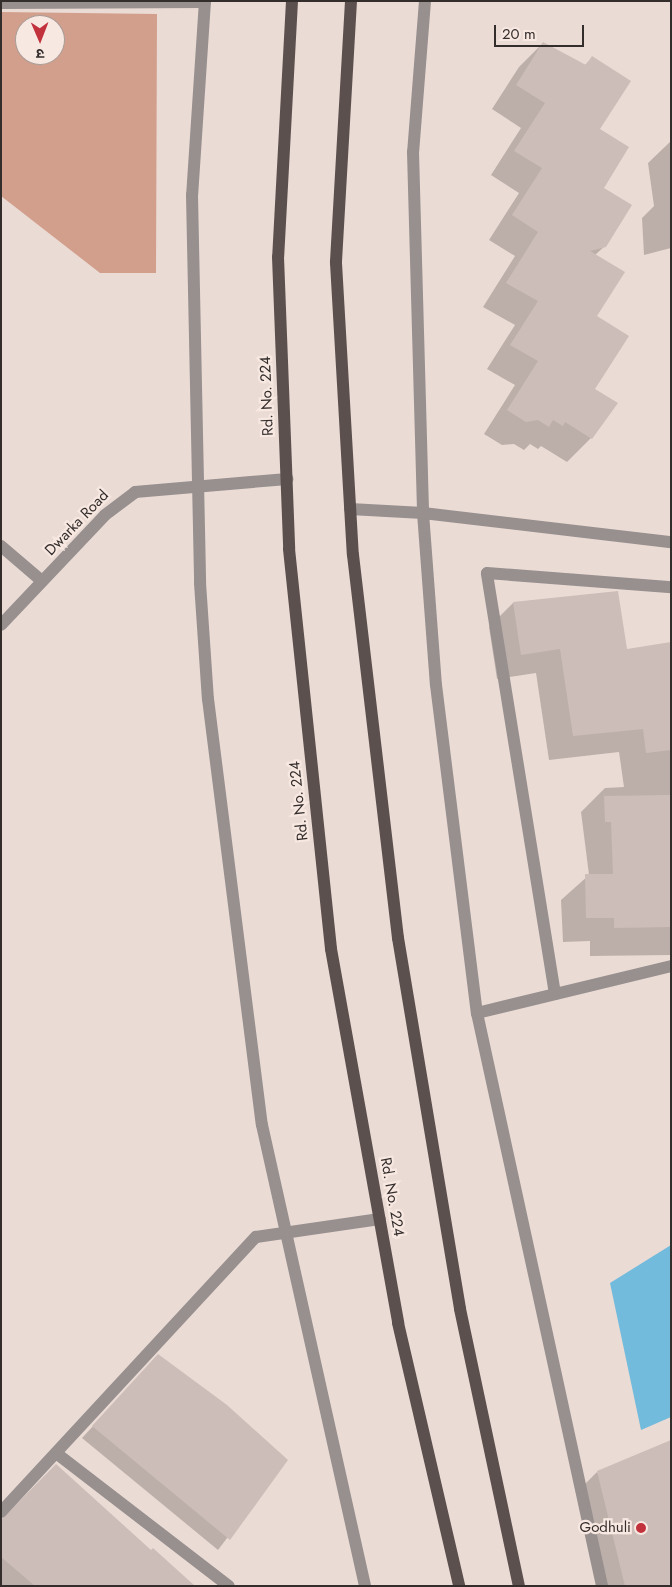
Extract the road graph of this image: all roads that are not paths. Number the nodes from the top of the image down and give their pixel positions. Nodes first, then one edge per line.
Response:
1 (292, 1) edge
2 (351, 1) edge
3 (425, 1) edge
4 (1, 2) edge
5 (205, 2) edge
6 (287, 479) junction
7 (198, 488) junction
8 (350, 509) junction
9 (423, 512) junction
10 (671, 542) edge
11 (1, 546) edge
12 (42, 581) junction
13 (671, 587) edge
14 (1, 625) edge
15 (671, 966) edge
16 (555, 994) junction
17 (478, 1013) junction
18 (380, 1219) junction
19 (286, 1232) junction
20 (56, 1453) junction
21 (1, 1512) edge
22 (229, 1586) edge
23 (365, 1586) edge
24 (459, 1586) edge
25 (519, 1586) edge
26 (602, 1586) edge

1 - 6 main road, Rd. No. 224
2 - 8 main road
3 - 9 street
4 - 5 street
5 - 7 street
6 - 7 street, Dwarka Road
6 - 18 main road, Rd. No. 224
7 - 12 street, Dwarka Road
7 - 19 street
8 - 9 street
8 - 25 main road
9 - 10 street
9 - 17 street
11 - 12 street
12 - 14 street, Dwarka Road
13 - 16 street
15 - 16 street
16 - 17 street
17 - 26 street
18 - 19 street
18 - 24 main road, Rd. No. 224
19 - 20 street
19 - 23 street
20 - 21 street
20 - 22 street

